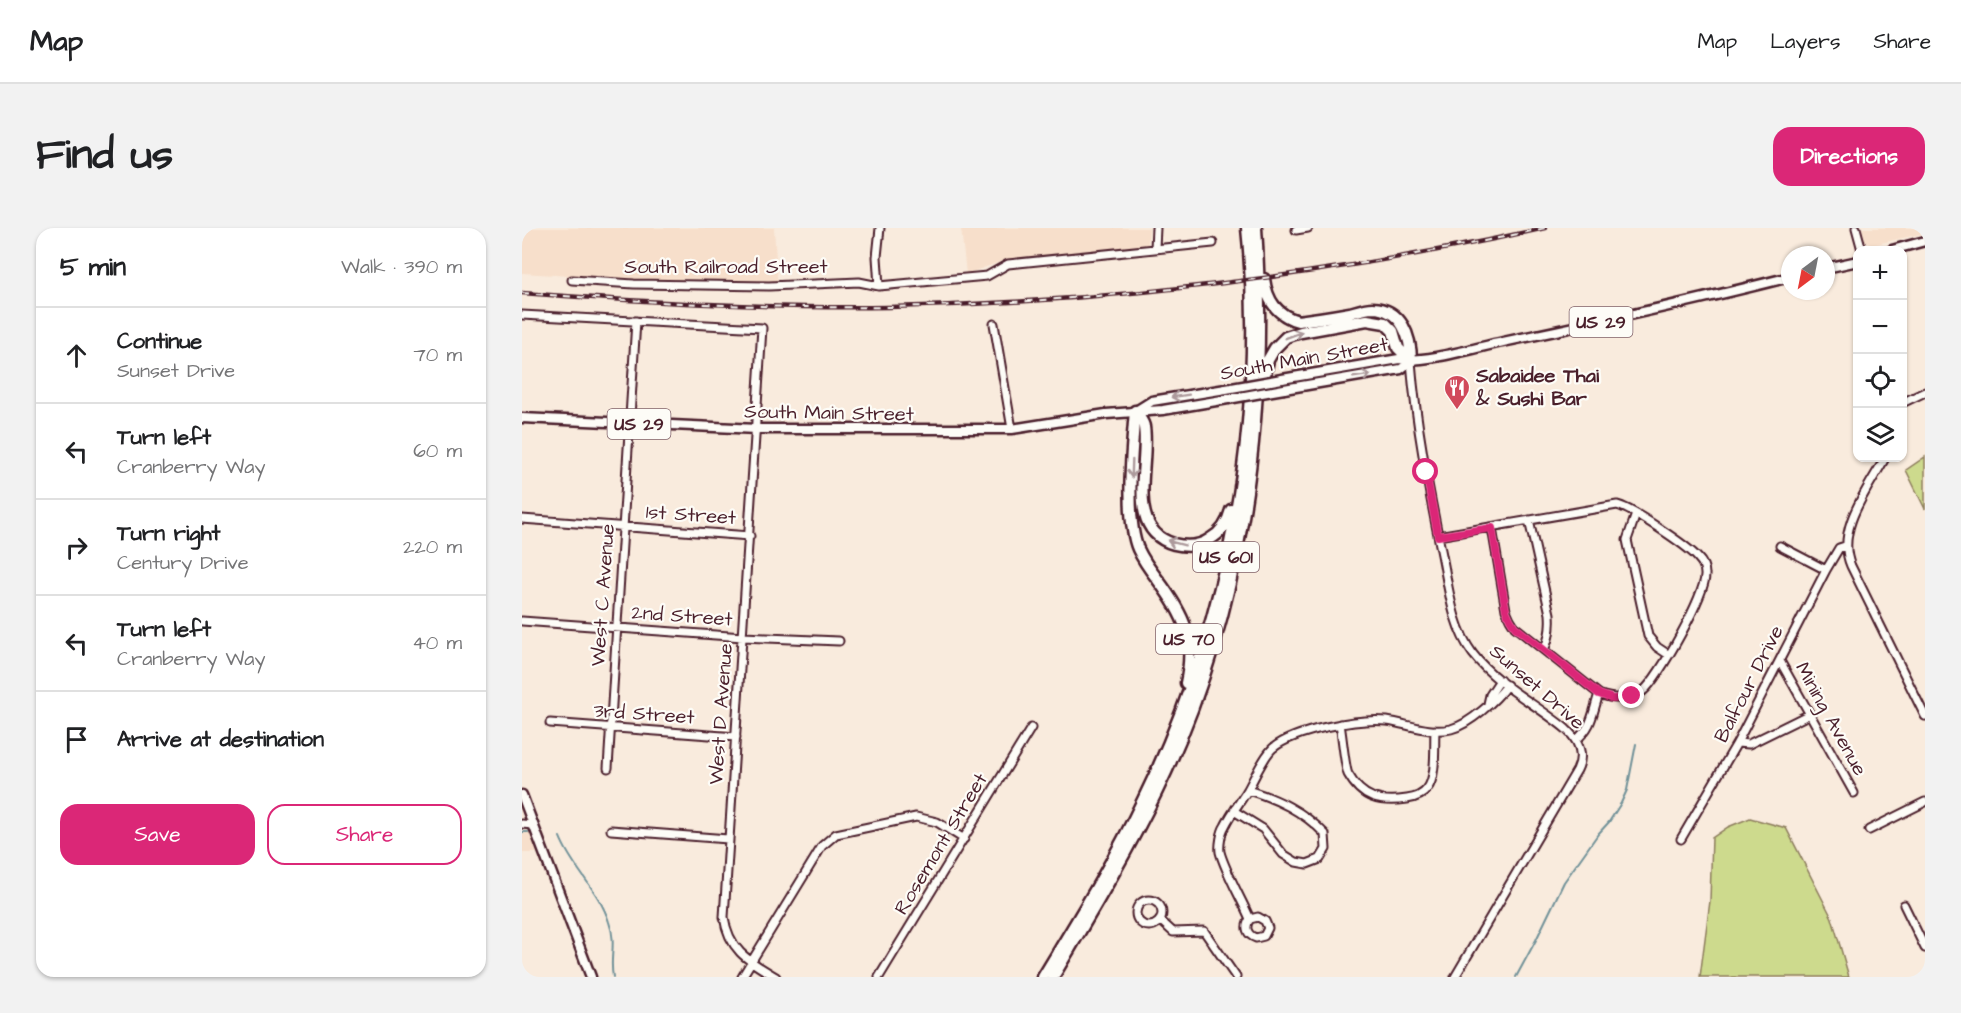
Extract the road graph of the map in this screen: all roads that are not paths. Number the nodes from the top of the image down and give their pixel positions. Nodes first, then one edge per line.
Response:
1 (879, 228) edge
2 (1156, 228) edge
3 (1247, 228) edge
4 (1258, 228) edge
5 (1308, 228) edge
6 (1856, 228) edge
7 (1296, 230) dead end
8 (1925, 241) edge
9 (1213, 243) dead end
10 (1861, 246) edge
11 (1907, 246) edge
12 (1155, 248) junction
13 (1853, 262) edge
14 (1835, 266) edge
15 (1781, 279) edge
16 (572, 280) dead end
17 (879, 286) junction
18 (522, 315) edge
19 (636, 321) junction
20 (994, 324) dead end
21 (1411, 361) junction
22 (1925, 392) edge
23 (1907, 401) edge
24 (1135, 411) junction
25 (522, 418) edge
26 (630, 424) junction
27 (757, 429) junction
28 (1012, 429) junction
29 (1249, 442) junction
30 (1883, 462) edge
31 (1636, 514) junction
32 (522, 519) edge
33 (1529, 520) junction
34 (624, 527) junction
35 (1492, 528) junction
36 (750, 536) junction
37 (1438, 536) junction
38 (1780, 546) dead end
39 (1845, 546) junction
40 (1826, 570) junction
41 (522, 621) edge
42 (618, 628) junction
43 (743, 637) junction
44 (839, 641) dead end
45 (1544, 650) junction
46 (1669, 655) junction
47 (1780, 661) junction
48 (1500, 680) junction
49 (1508, 685) junction
50 (1599, 694) junction
51 (1488, 704) junction
52 (1810, 714) junction
53 (1925, 716) edge
54 (550, 723) dead end
55 (1340, 724) junction
56 (611, 728) junction
57 (1031, 728) dead end
58 (1434, 730) junction
59 (736, 737) junction
60 (1576, 740) junction
61 (1737, 743) junction
62 (608, 768) dead end
63 (1248, 790) junction
64 (1854, 793) dead end
65 (522, 795) edge
66 (1925, 801) edge
67 (1234, 811) junction
68 (522, 824) edge
69 (533, 825) junction
70 (611, 830) dead end
71 (1869, 830) dead end
72 (728, 839) junction
73 (964, 839) junction
74 (1681, 839) dead end
75 (1109, 866) junction
76 (1904, 905) dead end
77 (1250, 919) dead end
78 (1161, 921) junction
79 (1925, 948) edge
80 (751, 962) junction
81 (591, 977) edge
82 (742, 977) edge
83 (776, 977) edge
84 (879, 977) edge
85 (1043, 977) edge
86 (1053, 977) edge
87 (1236, 977) edge
88 (1455, 977) edge

1 - 17 street
2 - 12 street
3 - 29 highway, US 601
4 - 21 highway
4 - 29 highway, US 601
5 - 7 street
6 - 10 street
8 - 11 main road
9 - 12 street, South Railroad Street
12 - 17 street, South Railroad Street
13 - 14 main road
15 - 21 main road, South Main Street / US 29
16 - 17 street, South Railroad Street
18 - 19 street
19 - 26 street, West C Avenue
19 - 27 street, West D Avenue
20 - 28 street
24 -> 21 main road, South Main Street / US 29, bridge
21 -> 24 main road, South Main Street / US 29, bridge
29 -> 21 highway, US 70
21 - 37 street, Sunset Drive
22 - 23 street
24 - 28 main road, South Main Street / US 29
29 -> 24 highway
24 -> 75 highway, US 70
25 - 26 main road, South Main Street / US 29
26 - 27 main road, South Main Street / US 29
26 - 34 street, West C Avenue
27 - 28 main road, South Main Street / US 29
27 - 36 street, West D Avenue
29 - 75 highway, US 601
29 - 86 highway, US 70
30 - 39 street
31 - 33 street
31 - 46 street
31 - 46 street
32 - 34 street, 1st Street
33 - 35 street
33 - 45 street
34 - 36 street, 1st Street
34 - 42 street, West C Avenue
35 - 37 street
35 - 45 street
36 - 43 street, West D Avenue
37 - 48 street, Sunset Drive
38 - 40 street
39 - 40 street, Balfour Drive
39 - 53 street
40 - 47 street, Balfour Drive
41 - 42 street, 2nd Street
42 - 43 street, 2nd Street
42 - 56 street, West C Avenue
43 - 44 street, 2nd Street
43 - 59 street, West D Avenue
45 - 50 street
46 - 50 street
47 - 52 street, Mining Avenue
47 - 61 street, Balfour Drive
48 - 49 street, Sunset Drive
48 - 51 street
49 - 51 street
49 - 60 street, Sunset Drive
50 - 60 street
51 - 58 street
52 - 61 street
52 - 64 street, Mining Avenue
54 - 56 street, 3rd Street
55 - 58 street
55 - 58 street
55 - 63 street
56 - 59 street, 3rd Street
56 - 62 street, West C Avenue
57 - 73 street, Rosemont Street
59 - 72 street, West D Avenue
60 - 88 street, Sunset Drive
61 - 74 street, Balfour Drive
63 - 67 street
63 - 67 street
65 - 69 main road
66 - 71 street
67 - 77 street
68 - 69 street
69 - 81 main road
70 - 72 street
72 - 80 street, West D Avenue
73 - 80 street
73 - 84 street, Rosemont Street
75 - 85 highway, US 70
76 - 79 street
78 - 78 street
78 - 87 street
80 - 82 street
80 - 83 street, West D Avenue

